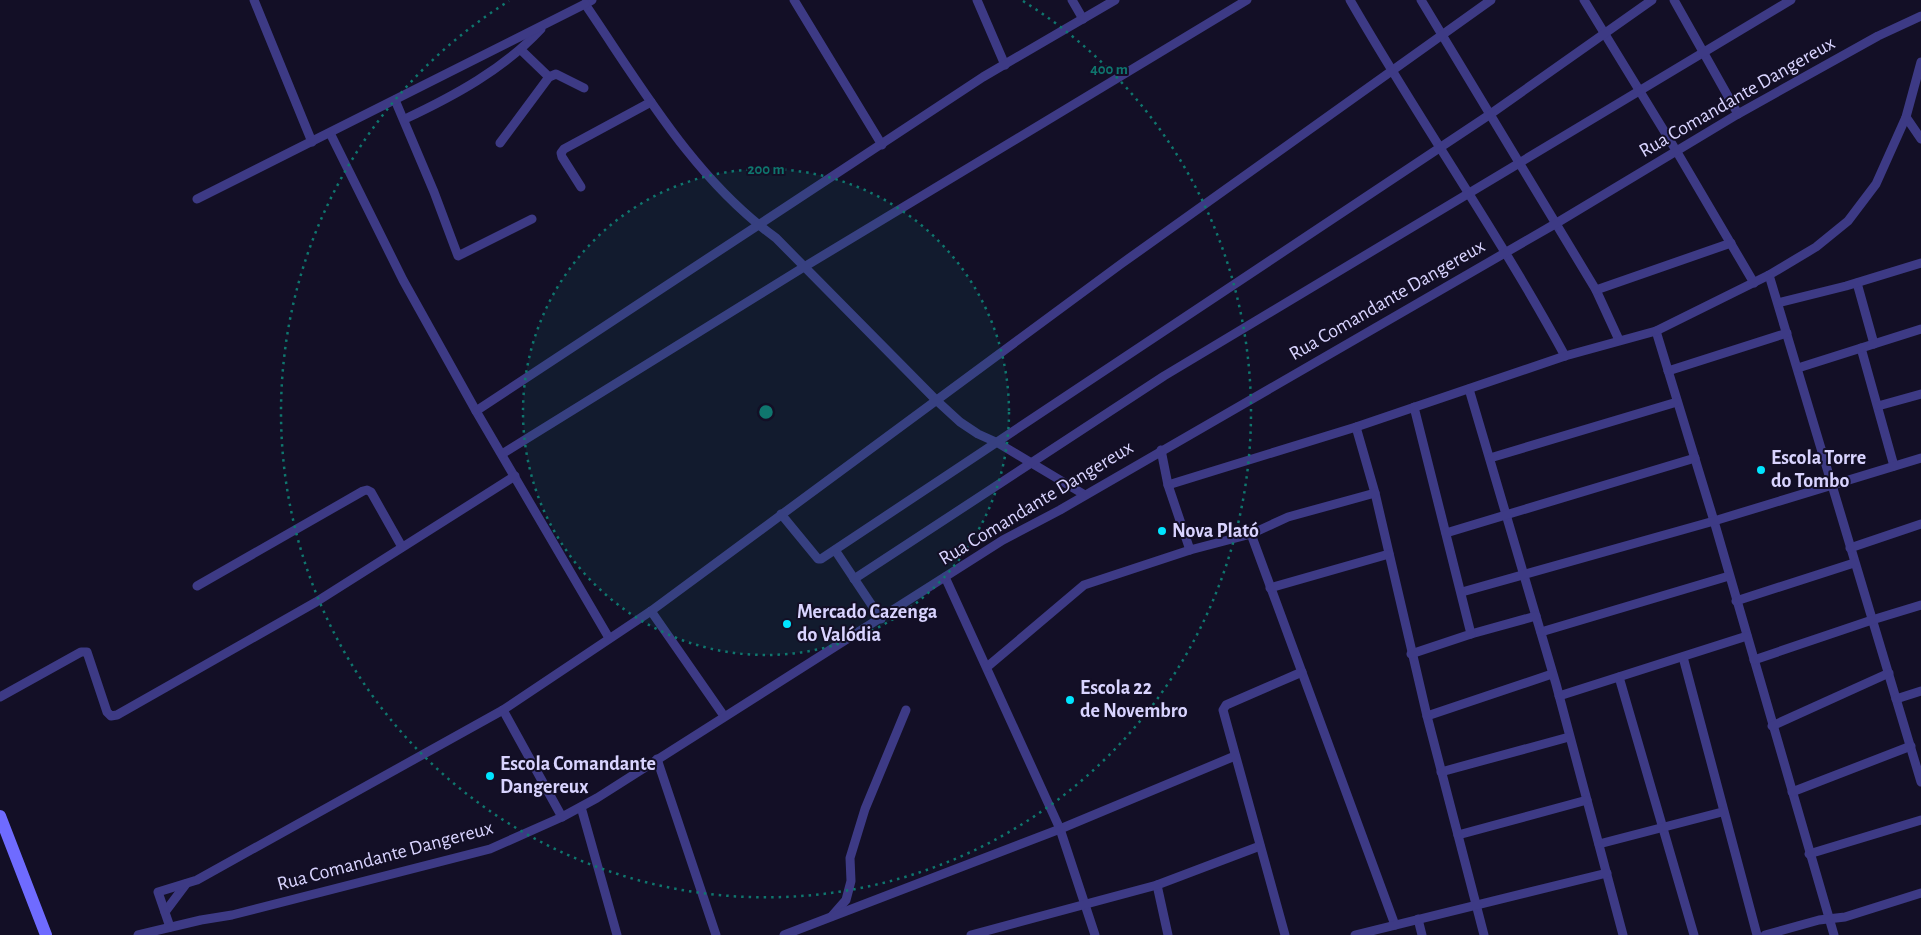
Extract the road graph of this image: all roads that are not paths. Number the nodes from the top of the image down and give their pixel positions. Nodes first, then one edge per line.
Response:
1 (254, 0) edge
2 (794, 0) edge
3 (977, 0) edge
4 (1072, 0) edge
5 (1115, 0) edge
6 (1247, 0) edge
7 (1350, 0) edge
8 (1422, 0) edge
9 (1491, 0) edge
10 (1584, 0) edge
11 (1652, 0) edge
12 (1674, 0) edge
13 (1791, 0) edge
14 (588, 2) edge
15 (1921, 16) edge
16 (1083, 19) junction
17 (545, 24) junction
18 (1605, 33) junction
19 (1442, 36) junction
20 (521, 50) junction
21 (1704, 52) junction
22 (1921, 62) edge
23 (1005, 65) junction
24 (1391, 72) junction
25 (549, 77) junction
26 (584, 88) dead end
27 (1640, 92) junction
28 (395, 100) junction
29 (652, 102) junction
30 (1738, 114) junction
31 (1489, 115) junction
32 (1906, 117) junction
33 (405, 119) junction
34 (330, 132) junction
35 (1921, 139) edge
36 (312, 142) junction
37 (500, 143) dead end
38 (882, 145) junction
39 (1439, 149) junction
40 (1677, 152) junction
41 (1519, 165) junction
42 (581, 187) dead end
43 (1468, 196) junction
44 (198, 199) dead end
45 (532, 219) dead end
46 (1555, 224) junction
47 (759, 226) junction
48 (1731, 243) junction
49 (1504, 253) junction
50 (1921, 263) edge
51 (804, 267) junction
52 (1769, 275) junction
53 (1754, 283) junction
54 (1857, 283) junction
55 (1596, 290) junction
56 (1778, 303) junction
57 (1921, 329) edge
58 (1656, 331) junction
59 (1787, 334) junction
60 (1619, 340) junction
61 (1874, 344) junction
62 (1861, 348) junction
63 (1565, 356) junction
64 (1798, 368) junction
65 (1668, 371) junction
66 (1469, 389) junction
67 (1921, 394) edge
68 (936, 400) junction
69 (1677, 402) junction
70 (1878, 406) junction
71 (1414, 407) junction
72 (476, 412) junction
73 (1356, 427) junction
74 (998, 443) junction
75 (1161, 450) junction
76 (502, 454) junction
77 (1490, 458) junction
78 (1694, 458) junction
79 (1921, 458) edge
80 (1033, 463) junction
81 (1894, 466) junction
82 (515, 476) junction
83 (1168, 485) junction
84 (1830, 485) junction
85 (1375, 493) junction
86 (1085, 495) junction
87 (781, 514) junction
88 (1507, 515) junction
89 (1714, 521) junction
90 (1921, 524) edge
91 (1446, 533) junction
92 (1250, 534) junction
93 (402, 547) junction
94 (1850, 548) junction
95 (835, 550) junction
96 (1190, 550) junction
97 (1390, 554) junction
98 (1854, 563) junction
99 (1524, 575) junction
100 (1729, 576) junction
101 (945, 578) junction
102 (854, 579) junction
103 (197, 586) dead end
104 (1270, 588) junction
105 (1462, 592) junction
106 (1736, 601) junction
107 (1921, 605) edge
108 (651, 611) junction
109 (1536, 616) junction
110 (881, 619) junction
111 (1872, 620) junction
112 (1540, 632) junction
113 (1471, 634) junction
114 (1747, 636) junction
115 (609, 638) junction
116 (1412, 654) junction
117 (1683, 657) junction
118 (1754, 660) junction
119 (987, 667) junction
120 (1302, 672) junction
121 (1889, 673) junction
122 (1552, 674) junction
123 (1619, 677) junction
124 (1921, 691) edge
125 (1559, 696) junction
126 (0, 697) edge
127 (1896, 699) junction
128 (503, 710) junction
129 (906, 710) dead end
130 (724, 716) junction
131 (1426, 716) junction
132 (1772, 726) junction
133 (1569, 737) junction
134 (1911, 746) junction
135 (1235, 756) junction
136 (657, 759) junction
137 (1919, 764) edge
138 (1441, 772) junction
139 (1921, 782) edge
140 (1792, 792) junction
141 (1586, 800) junction
142 (581, 807) junction
143 (1722, 812) junction
144 (0, 816) edge
145 (562, 817) junction
146 (1921, 820) edge
147 (1663, 828) junction
148 (1060, 829) junction
149 (1458, 835) junction
150 (1599, 844) junction
151 (1260, 846) junction
152 (1809, 854) junction
153 (1607, 873) junction
154 (186, 884) junction
155 (1157, 885) junction
156 (1921, 893) edge
157 (1476, 904) junction
158 (1087, 905) junction
159 (165, 912) junction
160 (831, 918) junction
161 (1418, 919) junction
162 (1829, 919) junction
163 (1395, 925) junction
164 (170, 927) junction
165 (46, 935) edge
166 (138, 935) edge
167 (617, 935) edge
168 (716, 935) edge
169 (784, 935) edge
170 (971, 935) edge
171 (1095, 935) edge
172 (1168, 935) edge
173 (1285, 935) edge
174 (1356, 935) edge
175 (1422, 935) edge
176 (1484, 935) edge
177 (1623, 935) edge
178 (1694, 935) edge
179 (1757, 935) edge
180 (1765, 935) edge
181 (1834, 935) edge

1 - 36 street
2 - 38 street
3 - 23 street
4 - 16 street
5 - 16 street
6 - 51 street
7 - 24 street
8 - 19 street
9 - 19 street
10 - 18 street
11 - 18 street
12 - 21 street
13 - 21 street
14 - 17 street
14 - 29 street
15 - 30 street, Rua Comandante Dangereux
16 - 23 street
17 - 20 street
17 - 28 street
18 - 27 street
18 - 31 street
19 - 24 street
19 - 31 street
20 - 25 street
20 - 33 street
21 - 27 street
21 - 30 street
22 - 32 street
23 - 38 street
24 - 39 street
24 - 68 street
25 - 26 street
25 - 37 street
27 - 40 street
27 - 41 street
28 - 33 street
28 - 34 street
29 - 42 street
29 - 47 street
30 - 40 street, Rua Comandante Dangereux
31 - 39 street
31 - 41 street
32 - 35 street
32 - 52 street
33 - 45 street
34 - 36 street
34 - 72 street
36 - 44 street
38 - 47 street
39 - 43 street
39 - 74 street
40 - 46 street, Rua Comandante Dangereux
40 - 48 street
41 - 43 street
41 - 46 street
43 - 49 street
43 - 80 street
46 - 49 street, Rua Comandante Dangereux
46 - 55 street
47 - 51 street
47 - 72 street
48 - 53 street
48 - 55 street
49 - 63 street
49 - 75 street, Rua Comandante Dangereux
50 - 54 street
51 - 68 street
51 - 76 street
52 - 53 street
52 - 56 street
53 - 58 street
54 - 56 street
54 - 61 street
55 - 60 street
56 - 59 street
57 - 61 street
58 - 60 street
58 - 65 street
59 - 64 street
59 - 65 street
60 - 63 street
61 - 62 street
62 - 64 street
62 - 70 street
63 - 66 street
64 - 84 street
65 - 69 street
66 - 71 street
66 - 77 street
67 - 70 street
68 - 74 street
68 - 87 street
69 - 77 street
69 - 78 street
70 - 81 street
71 - 73 street
71 - 91 street
72 - 76 street
73 - 83 street
73 - 85 street
74 - 80 street
74 - 95 street
75 - 83 street
75 - 86 street, Rua Comandante Dangereux
76 - 82 street
77 - 88 street
78 - 88 street
78 - 89 street
79 - 81 street
80 - 86 street
80 - 102 street
81 - 84 street
82 - 93 street
82 - 115 street
83 - 96 street
84 - 89 street
84 - 94 street
85 - 92 street
85 - 97 street
86 - 101 street, Rua Comandante Dangereux
87 - 95 street
87 - 108 street
88 - 91 street
88 - 99 street
89 - 99 street
89 - 100 street
90 - 94 street
91 - 105 street
92 - 96 street
92 - 104 street
93 - 103 street
93 - 126 street
94 - 98 street
95 - 102 street
96 - 119 street
97 - 104 street
97 - 116 street
98 - 106 street
98 - 111 street
99 - 105 street
99 - 109 street
100 - 106 street
100 - 112 street
101 - 110 street, Rua Comandante Dangereux
101 - 119 street
102 - 110 street
104 - 120 street
105 - 113 street
106 - 114 street
107 - 111 street
108 - 115 street
108 - 130 street
109 - 112 street
109 - 113 street
110 - 130 street, Rua Comandante Dangereux
111 - 118 street
111 - 121 street
112 - 122 street
113 - 116 street
114 - 117 street
114 - 118 street
115 - 128 street
116 - 131 street
117 - 123 street
117 - 143 street
118 - 132 street
119 - 148 street
120 - 135 street
120 - 163 street
121 - 127 street
121 - 132 street
122 - 125 street
122 - 131 street
123 - 125 street
123 - 147 street
124 - 127 street
125 - 133 street
127 - 134 street
128 - 145 street
128 - 154 street
129 - 160 street
130 - 136 street, Rua Comandante Dangereux
131 - 138 street
132 - 140 street
133 - 138 street
133 - 141 street
134 - 137 street
134 - 140 street
135 - 148 street
135 - 151 street
136 - 142 street, Rua Comandante Dangereux
136 - 168 street
137 - 139 street
138 - 149 street
140 - 152 street
141 - 149 street
141 - 150 street
142 - 145 street, Rua Comandante Dangereux
142 - 167 street
143 - 147 street
143 - 179 street
144 - 165 main road
145 - 164 street, Rua Comandante Dangereux
146 - 152 street
147 - 150 street
147 - 178 street
148 - 158 street
148 - 160 street
149 - 157 street
150 - 153 street
151 - 155 street
151 - 173 street
152 - 162 street
153 - 157 street
153 - 177 street
154 - 159 street
154 - 159 street
155 - 158 street
155 - 172 street
156 - 162 street
157 - 161 street
157 - 176 street
158 - 170 street
158 - 171 street
159 - 164 street
160 - 169 street
161 - 163 street
161 - 175 street
162 - 180 street
162 - 181 street
163 - 174 street
164 - 166 street, Rua Comandante Dangereux

